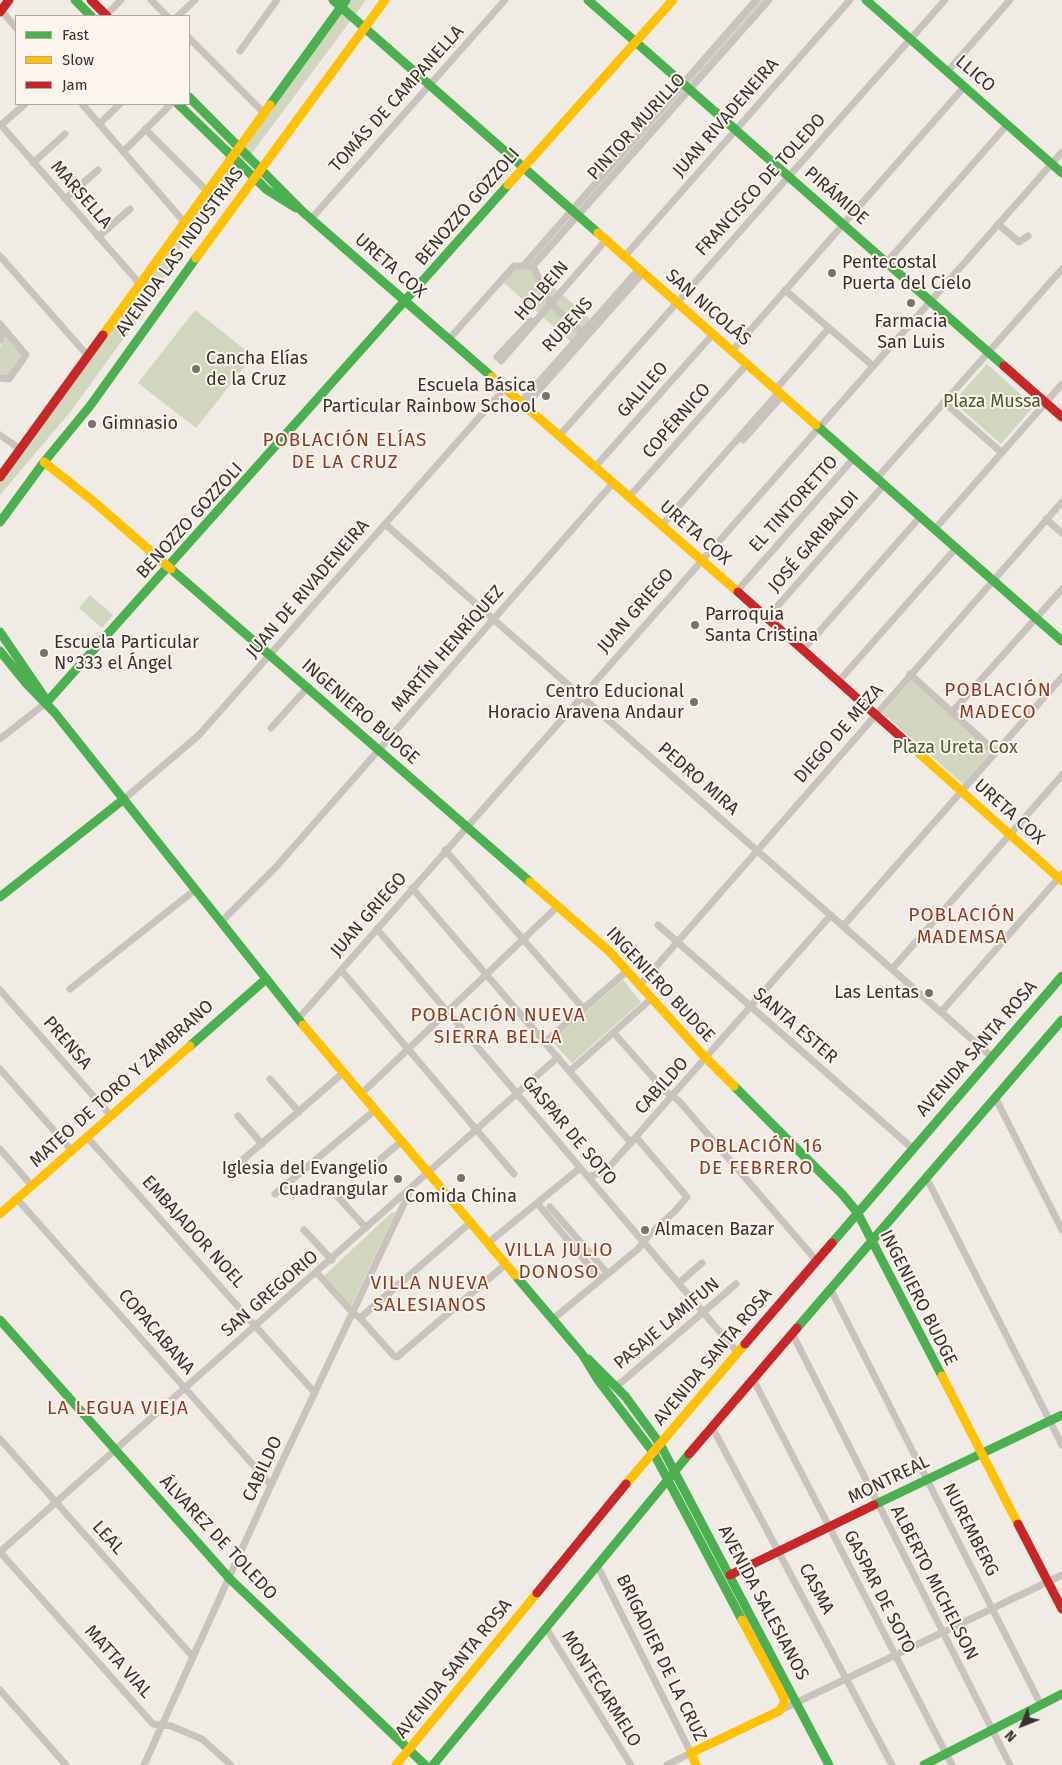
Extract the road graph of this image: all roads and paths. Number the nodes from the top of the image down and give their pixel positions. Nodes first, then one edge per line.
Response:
1 (9, 0) edge
2 (75, 0) edge
3 (91, 0) edge
4 (121, 0) edge
5 (151, 0) edge
6 (195, 0) edge
7 (277, 0) edge
8 (333, 0) edge
9 (385, 0) edge
10 (506, 0) edge
11 (588, 0) edge
12 (673, 0) edge
13 (756, 0) edge
14 (769, 0) edge
15 (850, 0) edge
16 (945, 0) edge
17 (1010, 0) edge
18 (872, 2) edge
19 (344, 3) edge
20 (1, 11) edge
21 (90, 15) edge
22 (105, 15) edge
23 (107, 15) edge
24 (166, 15) edge
25 (179, 15) edge
26 (15, 27) edge
27 (364, 29) junction
28 (190, 39) edge
29 (910, 39) junction
30 (636, 42) junction
31 (240, 51) dead end
32 (947, 72) junction
33 (683, 83) junction
34 (430, 85) junction
35 (964, 87) junction
36 (690, 90) junction
37 (190, 98) edge
38 (24, 105) edge
39 (83, 105) edge
40 (119, 105) edge
41 (170, 105) edge
42 (179, 105) edge
43 (264, 113) junction
44 (99, 124) junction
45 (0, 125) edge
46 (1008, 125) junction
47 (145, 130) junction
48 (736, 130) junction
49 (65, 134) dead end
50 (238, 148) junction
51 (123, 152) junction
52 (1062, 152) edge
53 (232, 157) junction
54 (33, 162) junction
55 (1052, 164) junction
56 (260, 168) junction
57 (524, 168) junction
58 (98, 170) dead end
59 (1062, 173) edge
60 (789, 176) junction
61 (254, 177) junction
62 (207, 192) junction
63 (66, 199) junction
64 (130, 209) dead end
65 (303, 212) junction
66 (575, 213) junction
67 (311, 219) junction
68 (184, 224) junction
69 (843, 224) junction
70 (998, 224) junction
71 (1028, 236) dead end
72 (98, 237) junction
73 (606, 240) junction
74 (0, 256) edge
75 (625, 256) junction
76 (886, 262) junction
77 (524, 265) junction
78 (534, 266) junction
79 (1062, 269) edge
80 (641, 271) junction
81 (140, 284) junction
82 (786, 290) junction
83 (930, 301) junction
84 (406, 302) junction
85 (550, 302) junction
86 (677, 302) junction
87 (2, 326) edge
88 (829, 328) junction
89 (582, 332) junction
90 (712, 334) junction
91 (449, 339) junction
92 (0, 340) edge
93 (732, 351) junction
94 (988, 352) junction
95 (88, 356) junction
96 (499, 359) dead end
97 (747, 364) junction
98 (873, 366) junction
99 (0, 378) edge
100 (1062, 384) edge
101 (505, 388) junction
102 (779, 392) junction
103 (944, 402) junction
104 (1046, 403) junction
105 (523, 404) junction
106 (1062, 417) edge
107 (819, 427) junction
108 (0, 434) edge
109 (559, 436) junction
110 (20, 449) junction
111 (1002, 453) junction
112 (853, 457) junction
113 (44, 462) junction
114 (595, 467) junction
115 (0, 477) edge
116 (877, 478) junction
117 (613, 483) junction
118 (884, 485) junction
119 (629, 497) junction
120 (1062, 502) edge
121 (920, 516) junction
122 (1046, 520) junction
123 (0, 522) edge
124 (385, 524) junction
125 (663, 527) junction
126 (935, 529) junction
127 (1062, 533) edge
128 (956, 548) junction
129 (701, 560) junction
130 (170, 568) junction
131 (993, 580) junction
132 (1062, 589) edge
133 (735, 590) junction
134 (767, 618) junction
135 (494, 619) junction
136 (1036, 619) junction
137 (0, 632) edge
138 (1062, 641) edge
139 (803, 650) junction
140 (0, 651) edge
141 (270, 655) junction
142 (910, 674) junction
143 (1062, 677) edge
144 (838, 682) junction
145 (307, 688) junction
146 (581, 696) junction
147 (47, 702) junction
148 (952, 712) junction
149 (875, 714) junction
150 (271, 728) dead end
151 (0, 740) edge
152 (379, 750) junction
153 (996, 752) junction
154 (1062, 775) edge
155 (962, 791) junction
156 (124, 799) junction
157 (466, 826) junction
158 (1010, 834) junction
159 (445, 850) junction
160 (758, 852) junction
161 (1061, 877) edge
162 (412, 888) junction
163 (196, 889) junction
164 (0, 897) edge
165 (558, 906) junction
166 (831, 915) junction
167 (222, 922) junction
168 (658, 925) dead end
169 (843, 926) junction
170 (377, 929) junction
171 (523, 940) junction
172 (678, 942) junction
173 (892, 969) junction
174 (341, 970) junction
175 (627, 971) junction
176 (487, 974) junction
177 (1062, 976) edge
178 (266, 979) junction
179 (639, 986) junction
180 (70, 989) dead end
181 (0, 990) edge
182 (651, 999) junction
183 (750, 1007) junction
184 (582, 1008) junction
185 (448, 1012) junction
186 (941, 1012) junction
187 (298, 1019) junction
188 (1062, 1020) edge
189 (614, 1033) junction
190 (544, 1042) junction
191 (408, 1049) junction
192 (558, 1057) junction
193 (992, 1057) junction
194 (706, 1058) junction
195 (0, 1069) edge
196 (570, 1072) junction
197 (343, 1073) junction
198 (270, 1078) dead end
199 (517, 1093) junction
200 (361, 1094) junction
201 (673, 1096) junction
202 (995, 1097) junction
203 (375, 1110) junction
204 (299, 1112) junction
205 (111, 1116) junction
206 (238, 1116) dead end
207 (476, 1130) junction
208 (87, 1137) junction
209 (634, 1140) junction
210 (402, 1141) junction
211 (262, 1144) junction
212 (912, 1148) junction
213 (0, 1149) edge
214 (72, 1151) junction
215 (370, 1168) dead end
216 (580, 1168) junction
217 (231, 1170) dead end
218 (428, 1171) junction
219 (514, 1174) dead end
220 (588, 1177) junction
221 (926, 1177) junction
222 (32, 1186) junction
223 (412, 1186) junction
224 (275, 1194) dead end
225 (338, 1197) dead end
226 (17, 1199) junction
227 (537, 1202) junction
228 (550, 1207) dead end
229 (856, 1212) junction
230 (0, 1214) edge
231 (471, 1222) junction
232 (557, 1222) junction
233 (366, 1228) junction
234 (304, 1230) dead end
235 (1062, 1230) edge
236 (644, 1242) junction
237 (870, 1242) junction
238 (488, 1243) junction
239 (332, 1260) junction
240 (816, 1260) junction
241 (506, 1264) junction
242 (702, 1264) dead end
243 (316, 1273) junction
244 (608, 1274) junction
245 (601, 1280) junction
246 (679, 1283) junction
247 (736, 1284) dead end
248 (830, 1288) junction
249 (703, 1312) junction
250 (353, 1313) junction
251 (360, 1318) junction
252 (553, 1319) junction
253 (0, 1320) edge
254 (256, 1326) junction
255 (792, 1333) junction
256 (737, 1352) junction
257 (582, 1354) junction
258 (753, 1379) junction
259 (617, 1386) junction
260 (185, 1388) junction
261 (315, 1393) junction
262 (1062, 1415) edge
263 (1050, 1420) junction
264 (712, 1427) junction
265 (0, 1439) edge
266 (660, 1444) junction
267 (1062, 1445) edge
268 (115, 1450) junction
269 (653, 1452) junction
270 (981, 1454) junction
271 (674, 1471) junction
272 (668, 1479) junction
273 (927, 1480) junction
274 (271, 1486) junction
275 (56, 1502) junction
276 (878, 1504) junction
277 (829, 1527) junction
278 (779, 1551) junction
279 (0, 1552) edge
280 (597, 1565) junction
281 (730, 1575) junction
282 (1062, 1575) edge
283 (230, 1579) junction
284 (1048, 1582) junction
285 (993, 1608) junction
286 (1062, 1609) edge
287 (546, 1628) junction
288 (943, 1632) junction
289 (895, 1656) junction
290 (194, 1657) junction
291 (846, 1679) junction
292 (0, 1690) edge
293 (1062, 1694) edge
294 (797, 1703) junction
295 (1041, 1705) junction
296 (779, 1711) junction
297 (162, 1726) junction
298 (992, 1730) junction
299 (409, 1749) junction
300 (691, 1753) junction
301 (946, 1754) junction
302 (441, 1761) edge
303 (66, 1765) edge
304 (144, 1765) edge
305 (231, 1765) edge
306 (396, 1765) edge
307 (425, 1765) edge
308 (433, 1765) edge
309 (631, 1765) edge
310 (667, 1765) edge
311 (696, 1765) edge
312 (829, 1765) edge
313 (892, 1765) edge
314 (924, 1765) edge
315 (952, 1765) edge
316 (1010, 1765) edge

1 - 20 street
2 - 21 street
3 - 22 street
4 - 23 street
5 - 24 street
6 - 25 street
7 - 31 street
8 - 19 street, SAN NICOLÁS
9 - 27 street, AVENIDA LAS INDUSTRIAS
10 - 34 street, TOMÁS DE CAMPANELLA
11 - 30 street, PIRÁMIDE
12 - 30 street, BENOZZO GOZZOLI
13 - 33 street, PINTOR MURILLO
14 - 36 street, PINTOR MURILLO
15 - 48 street, JUAN RIVADENEIRA
16 - 29 street, FRANCISCO DE TOLEDO
17 - 32 street
18 - 29 street, LLICO
19 - 27 street, SAN NICOLÁS
19 - 43 street, AVENIDA LAS INDUSTRIAS
20 - 26 street
27 - 34 street, SAN NICOLÁS
27 - 56 street, AVENIDA LAS INDUSTRIAS
28 - 43 street
29 - 32 street, LLICO
29 - 60 street, FRANCISCO DE TOLEDO
30 - 33 street, PIRÁMIDE
30 - 57 street, BENOZZO GOZZOLI
32 - 35 street, LLICO
33 - 36 street, PIRÁMIDE
33 - 66 street, PINTOR MURILLO
34 - 57 street, SAN NICOLÁS
34 - 67 street, TOMÁS DE CAMPANELLA
35 - 46 street, LLICO
35 - 69 street
36 - 48 street, PIRÁMIDE
36 - 66 street, PINTOR MURILLO
37 - 50 street, URETA COX
38 - 45 street
39 - 44 street
40 - 44 street
41 - 47 street
42 - 53 street, URETA COX
43 - 50 street, AVENIDA LAS INDUSTRIAS
44 - 51 street
45 - 54 street, MARSELLA
46 - 55 street, LLICO
46 - 76 street
47 - 51 street
47 - 62 street
48 - 60 street, PIRÁMIDE
48 - 75 street, JUAN RIVADENEIRA
49 - 54 street
50 - 53 street, AVENIDA LAS INDUSTRIAS
50 - 56 street, URETA COX
51 - 68 street
52 - 55 street, JUAN GRIEGO
53 - 61 street, URETA COX
53 - 62 street, AVENIDA LAS INDUSTRIAS
54 - 63 street, MARSELLA
55 - 59 street, LLICO
55 - 70 street, JUAN GRIEGO
56 - 61 street, AVENIDA LAS INDUSTRIAS
56 - 65 street, URETA COX
57 - 66 street, SAN NICOLÁS
57 - 84 street, BENOZZO GOZZOLI
58 - 63 street
60 - 69 street, PIRÁMIDE
60 - 86 street, FRANCISCO DE TOLEDO
61 - 65 street, URETA COX
61 - 113 street, AVENIDA LAS INDUSTRIAS
62 - 68 street, AVENIDA LAS INDUSTRIAS
63 - 72 street, MARSELLA
64 - 72 street
65 - 67 street, URETA COX
66 - 73 street, SAN NICOLÁS
66 - 77 street, PINTOR MURILLO
66 - 78 street, PINTOR MURILLO
67 - 84 street, URETA COX
68 - 81 street, AVENIDA LAS INDUSTRIAS
69 - 76 street, PIRÁMIDE
69 - 82 street
70 - 71 street
70 - 83 street, JUAN GRIEGO
72 - 81 street, MARSELLA
73 - 75 street, SAN NICOLÁS
73 - 85 street, HOLBEIN
74 - 95 street
75 - 80 street, SAN NICOLÁS
76 - 83 street, PIRÁMIDE
77 - 78 street
77 - 91 street, PINTOR MURILLO
78 - 85 street
79 - 94 street
80 - 86 street, SAN NICOLÁS
80 - 89 street, RUBENS
80 - 105 street, RUBENS
81 - 95 street, AVENIDA LAS INDUSTRIAS
82 - 88 street
82 - 93 street
83 - 94 street, PIRÁMIDE
83 - 98 street, JUAN GRIEGO
84 - 91 street, URETA COX
84 - 130 street, BENOZZO GOZZOLI
85 - 89 street
85 - 96 street, HOLBEIN
86 - 90 street, SAN NICOLÁS
86 - 109 street, FRANCISCO DE TOLEDO
87 - 92 street
87 - 99 street
88 - 98 street
88 - 102 street
89 - 105 street, RUBENS
90 - 93 street, SAN NICOLÁS
90 - 114 street, GALILEO
91 - 101 street, URETA COX
93 - 97 street, SAN NICOLÁS
94 - 103 street
94 - 104 street, PIRÁMIDE
95 - 110 street, AVENIDA LAS INDUSTRIAS
97 - 102 street, SAN NICOLÁS
97 - 119 street, COPÉRNICO
98 - 107 street, JUAN GRIEGO
100 - 104 street
101 - 105 street, URETA COX
101 - 124 street, JUAN DE RIVADENEIRA
102 - 107 street, SAN NICOLÁS
102 - 125 street
103 - 111 street
103 - 116 street
104 - 106 street, PIRÁMIDE
104 - 111 street
105 - 109 street, URETA COX
107 - 112 street, SAN NICOLÁS
107 - 129 street, JUAN GRIEGO
108 - 110 street
109 - 114 street, URETA COX
110 - 115 street, AVENIDA LAS INDUSTRIAS
111 - 126 street
112 - 116 street, SAN NICOLÁS
112 - 133 street, EL TINTORETTO
113 - 123 street, AVENIDA LAS INDUSTRIAS
113 - 130 street, INGENIERO BUDGE
114 - 117 street, URETA COX
116 - 118 street, SAN NICOLÁS
117 - 119 street, URETA COX
117 - 135 street, MARTÍN HENRÍQUEZ
118 - 121 street, SAN NICOLÁS
118 - 134 street, JOSÉ GARIBALDI
119 - 125 street, URETA COX
120 - 122 street, DIEGO DE MEZA
121 - 126 street, SAN NICOLÁS
121 - 139 street
122 - 127 street
122 - 131 street, DIEGO DE MEZA
124 - 135 street, PEDRO MIRA
124 - 141 street, JUAN DE RIVADENEIRA
125 - 129 street, URETA COX
126 - 128 street, SAN NICOLÁS
128 - 131 street, SAN NICOLÁS
128 - 144 street
129 - 133 street, URETA COX
129 - 146 street, JUAN GRIEGO
130 - 141 street, INGENIERO BUDGE
130 - 147 street, BENOZZO GOZZOLI
131 - 136 street, SAN NICOLÁS
131 - 142 street, DIEGO DE MEZA
132 - 136 street
133 - 134 street, URETA COX
134 - 139 street, URETA COX
135 - 146 street, PEDRO MIRA
135 - 152 street, MARTÍN HENRÍQUEZ
136 - 138 street, SAN NICOLÁS
136 - 148 street
137 - 147 street
139 - 144 street, URETA COX
140 - 147 street
141 - 145 street, INGENIERO BUDGE
141 - 156 street, JUAN DE RIVADENEIRA
142 - 148 street, URETA COX
142 - 149 street, DIEGO DE MEZA
143 - 153 street
144 - 149 street, URETA COX
145 - 150 street
145 - 152 street, INGENIERO BUDGE
146 - 157 street, JUAN GRIEGO
146 - 160 street, PEDRO MIRA
147 - 151 street, BENOZZO GOZZOLI
147 - 156 street
148 - 153 street, URETA COX
149 - 155 street, URETA COX
149 - 160 street, DIEGO DE MEZA
152 - 157 street, INGENIERO BUDGE
152 - 167 street, MARTÍN HENRÍQUEZ
153 - 155 street
154 - 158 street
155 - 158 street, URETA COX
155 - 169 street
156 - 163 street
156 - 164 street
157 - 159 street, JUAN GRIEGO
157 - 165 street, INGENIERO BUDGE
158 - 161 street, URETA COX
158 - 173 street
159 - 162 street, JUAN GRIEGO
159 - 171 street
160 - 166 street, PEDRO MIRA
160 - 172 street, DIEGO DE MEZA
161 - 186 street
162 - 170 street, JUAN GRIEGO
162 - 176 street
163 - 167 street
163 - 180 street
165 - 171 street
165 - 175 street, INGENIERO BUDGE
166 - 169 street, PEDRO MIRA
166 - 183 street, CABILDO
167 - 178 street
168 - 172 street, SANTA ESTER
169 - 173 street, PEDRO MIRA
170 - 174 street, JUAN GRIEGO
170 - 185 street, GASPAR DE SOTO
171 - 176 street
171 - 184 street
172 - 179 street, DIEGO DE MEZA
172 - 183 street, SANTA ESTER
173 - 186 street, PEDRO MIRA
174 - 187 street, JUAN GRIEGO
174 - 191 street
175 - 179 street, INGENIERO BUDGE
175 - 184 street
176 - 185 street
176 - 190 street
177 - 193 street, AVENIDA SANTA ROSA
178 - 187 street
178 - 205 street, MATEO DE TORO Y ZAMBRANO
179 - 182 street, INGENIERO BUDGE
181 - 205 street, PRENSA
182 - 189 street
182 - 194 street, INGENIERO BUDGE
183 - 194 street, CABILDO
183 - 212 street, SANTA ESTER
184 - 190 street
185 - 191 street
185 - 199 street, GASPAR DE SOTO
186 - 193 street, PEDRO MIRA
187 - 197 street
188 - 202 street
189 - 196 street
189 - 201 street
190 - 192 street
191 - 200 street
191 - 207 street
192 - 196 street
192 - 199 street, SAN GREGORIO
193 - 212 street, AVENIDA SANTA ROSA
194 - 201 street, CABILDO
194 - 229 street, INGENIERO BUDGE
195 - 214 street
196 - 209 street
197 - 200 street
197 - 204 street
198 - 204 street
199 - 207 street, SAN GREGORIO
199 - 216 street, GASPAR DE SOTO
200 - 203 street
201 - 209 street, CABILDO
201 - 240 street
202 - 221 street
202 - 235 street
203 - 210 street
203 - 224 street
204 - 211 street
205 - 208 street, MATEO DE TORO Y ZAMBRANO
206 - 211 street
207 - 218 street, SAN GREGORIO
207 - 219 street
208 - 214 street, MATEO DE TORO Y ZAMBRANO
208 - 254 street, EMBAJADOR NOEL
209 - 220 street, CABILDO
209 - 236 street
210 - 215 street
210 - 218 street
211 - 217 street
212 - 229 street, AVENIDA SANTA ROSA
213 - 222 street
214 - 222 street, MATEO DE TORO Y ZAMBRANO
216 - 220 street, GASPAR DE SOTO
216 - 227 street
218 - 223 street, SAN GREGORIO
218 - 231 street
220 - 236 street, GASPAR DE SOTO
221 - 237 street
221 - 263 street
222 - 226 street, MATEO DE TORO Y ZAMBRANO
223 - 233 street, SAN GREGORIO
223 - 250 street, CABILDO
225 - 233 street
226 - 230 street, MATEO DE TORO Y ZAMBRANO
226 - 260 street, COPACABANA
227 - 232 street
227 - 238 street
228 - 232 street
229 - 237 street, INGENIERO BUDGE
229 - 240 street, AVENIDA SANTA ROSA
231 - 238 street
231 - 251 street
232 - 244 street
232 - 245 street
233 - 239 street, SAN GREGORIO
234 - 239 street
236 - 244 street
236 - 246 street, GASPAR DE SOTO
237 - 248 street
237 - 270 street, INGENIERO BUDGE
238 - 241 street
239 - 243 street, SAN GREGORIO
240 - 256 street, AVENIDA SANTA ROSA
241 - 251 street
241 - 252 street
242 - 246 street
243 - 250 street
243 - 254 street, SAN GREGORIO
244 - 245 street
245 - 252 street
246 - 249 street, GASPAR DE SOTO
247 - 249 street, PASAJE LAMIFUN
248 - 255 street
248 - 273 street, NUREMBERG
249 - 256 street, GASPAR DE SOTO
249 - 259 street, PASAJE LAMIFUN
250 - 251 street
250 - 261 street, CABILDO
252 - 257 street
253 - 268 street, ÁLVAREZ DE TOLEDO
254 - 260 street, SAN GREGORIO
254 - 261 street, EMBAJADOR NOEL
255 - 258 street
255 - 276 street, ALBERTO MICHELSON
256 - 266 street, AVENIDA SANTA ROSA
257 - 259 street, AVENIDA SALESIANOS
257 - 269 street, AVENIDA SALESIANOS
258 - 264 street
258 - 277 street, GASPAR DE SOTO
259 - 266 street, AVENIDA SALESIANOS
260 - 268 street, SAN GREGORIO
260 - 274 street, COPACABANA
261 - 274 street, CABILDO
262 - 263 street, MONTREAL
263 - 267 street
263 - 270 street, MONTREAL
264 - 271 street
264 - 278 street, CASMA
265 - 275 street, LEAL
266 - 269 street, AVENIDA SANTA ROSA
266 - 271 street, AVENIDA SALESIANOS
268 - 275 street, SAN GREGORIO
268 - 283 street, ÁLVAREZ DE TOLEDO
269 - 272 street, AVENIDA SALESIANOS
269 - 299 street, AVENIDA SANTA ROSA
270 - 273 street, MONTREAL
270 - 284 street, INGENIERO BUDGE
271 - 272 street
271 - 281 street, AVENIDA SALESIANOS
272 - 280 street
272 - 296 street, AVENIDA SALESIANOS
273 - 276 street, MONTREAL
273 - 285 street, NUREMBERG
274 - 283 street, CABILDO
275 - 279 street, SAN GREGORIO
275 - 290 street, LEAL
276 - 277 street, MONTREAL
276 - 288 street, ALBERTO MICHELSON
277 - 278 street, MONTREAL
277 - 289 street, GASPAR DE SOTO
278 - 281 street, MONTREAL
278 - 291 street, CASMA
279 - 297 street, MATTA VIAL
280 - 287 street
280 - 300 street, BRIGADIER DE LA CRUZ
281 - 294 street, AVENIDA SALESIANOS
282 - 284 street
283 - 290 street, CABILDO
283 - 299 street, ÁLVAREZ DE TOLEDO
284 - 285 street
284 - 286 street, INGENIERO BUDGE
285 - 288 street
285 - 295 street, NUREMBERG
287 - 302 street
287 - 309 street, MONTECARMELO
288 - 289 street
288 - 298 street, ALBERTO MICHELSON
289 - 291 street
289 - 301 street, GASPAR DE SOTO
290 - 297 street, CABILDO
291 - 294 street
291 - 313 street, CASMA
292 - 303 street
293 - 295 street
294 - 296 street
294 - 312 street, AVENIDA SALESIANOS
295 - 298 street
296 - 300 street
297 - 304 street, CABILDO
297 - 305 street, MATTA VIAL
298 - 301 street
298 - 316 street, ALBERTO MICHELSON
299 - 306 street, AVENIDA SANTA ROSA
299 - 307 street, ÁLVAREZ DE TOLEDO
300 - 310 street
300 - 311 street, BRIGADIER DE LA CRUZ
301 - 314 street
301 - 315 street, GASPAR DE SOTO
302 - 308 street

